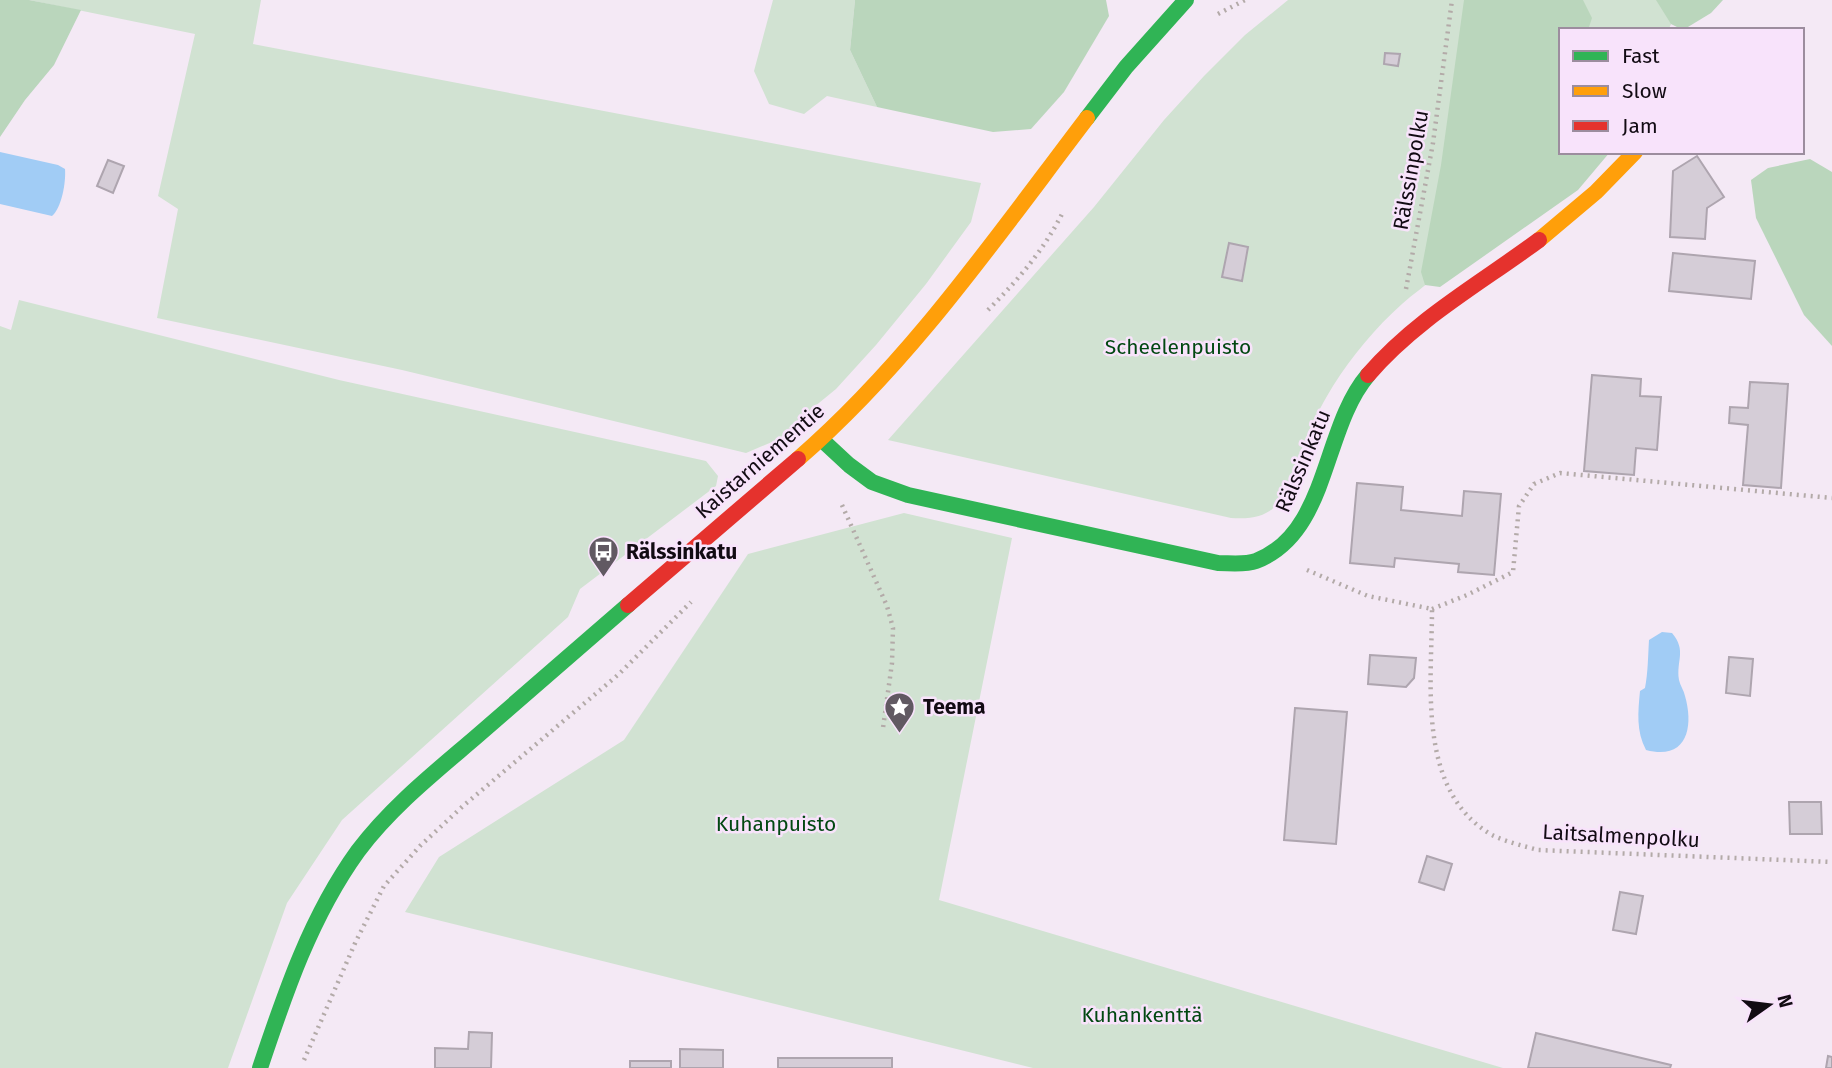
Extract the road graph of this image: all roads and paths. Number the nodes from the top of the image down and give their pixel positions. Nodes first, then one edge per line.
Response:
1 (1186, 0) edge
2 (1452, 0) edge
3 (1633, 154) edge
4 (1405, 295) dead end
5 (821, 439) junction
6 (1832, 498) edge
7 (840, 500) dead end
8 (1270, 554) junction
9 (1432, 609) junction
10 (883, 728) dead end
11 (1832, 862) edge
12 (260, 1068) edge

1 - 5 street, Kaistarniementie
2 - 4 path, Rälssinpolku
3 - 8 street, Rälssinkatu
5 - 8 street, Rälssinkatu
5 - 12 street, Kaistarniementie
6 - 9 path
7 - 10 path
8 - 9 path
9 - 11 path, Laitsalmenpolku

